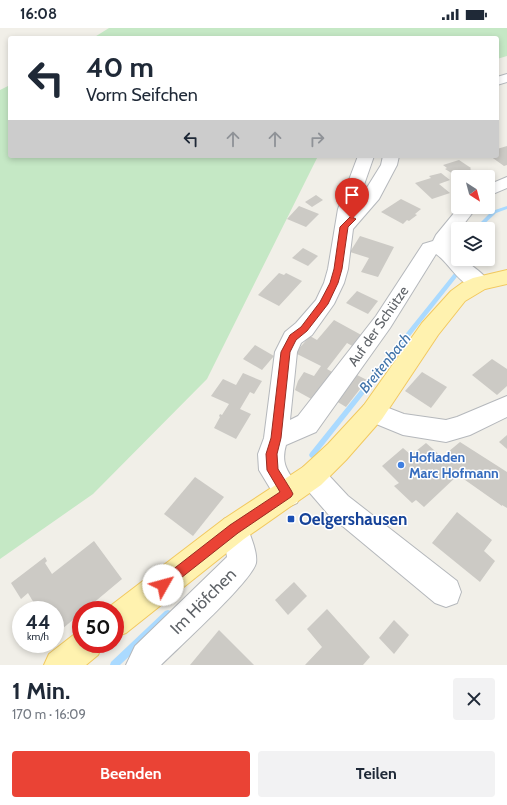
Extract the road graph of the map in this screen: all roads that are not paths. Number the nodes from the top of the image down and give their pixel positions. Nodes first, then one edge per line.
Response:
1 (365, 158) edge
2 (391, 158) edge
3 (507, 182) edge
4 (495, 188) edge
5 (463, 214) edge
6 (344, 227) junction
7 (442, 247) junction
8 (507, 277) edge
9 (480, 283) junction
10 (507, 406) edge
11 (373, 412) junction
12 (276, 438) junction
13 (312, 476) junction
14 (288, 494) junction
15 (234, 529) junction
16 (446, 592) dead end
17 (124, 615) edge
18 (75, 653) edge
19 (60, 665) edge
20 (142, 665) edge

1 - 6 street
2 - 6 street
3 - 4 street
5 - 7 street
6 - 12 street
7 - 9 street
7 - 12 street, Auf der Schütze
8 - 9 main road
9 - 11 main road
10 - 11 street
11 - 13 main road
12 - 14 street
13 - 14 main road
13 - 16 street
14 - 15 main road
15 - 17 main road
15 - 20 street, Im Höfchen
18 - 19 main road

